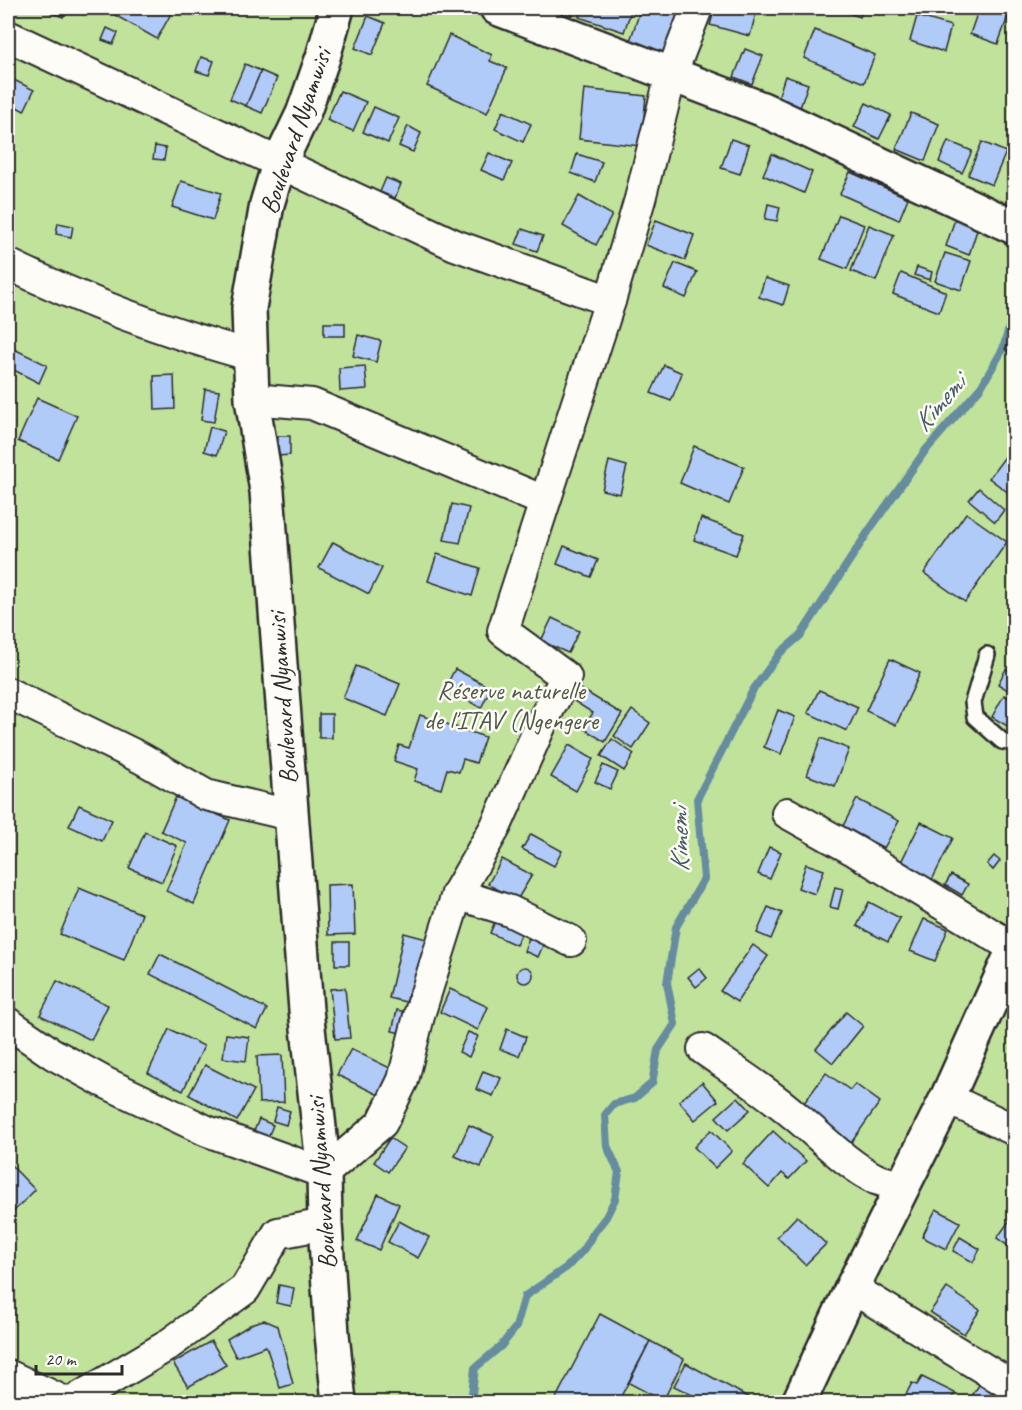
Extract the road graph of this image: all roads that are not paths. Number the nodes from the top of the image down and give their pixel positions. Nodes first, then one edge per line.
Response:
1 (337, 8) edge
2 (497, 8) edge
3 (697, 8) edge
4 (8, 36) edge
5 (671, 75) junction
6 (279, 164) junction
7 (1014, 227) edge
8 (8, 264) edge
9 (610, 301) junction
10 (249, 355) junction
11 (252, 399) junction
12 (544, 501) junction
13 (987, 655) dead end
14 (8, 693) edge
15 (1014, 743) edge
16 (787, 813) dead end
17 (290, 815) junction
18 (457, 894) junction
19 (571, 941) dead end
20 (1014, 948) edge
21 (8, 1023) edge
22 (703, 1049) dead end
23 (946, 1098) junction
24 (1014, 1130) edge
25 (324, 1173) junction
26 (903, 1187) junction
27 (325, 1224) junction
28 (852, 1288) junction
29 (8, 1375) edge
30 (1014, 1387) edge
31 (65, 1402) edge
32 (72, 1402) edge
33 (339, 1402) edge
34 (799, 1402) edge

1 - 6 main road, Boulevard Nyamwisi
2 - 5 main road
3 - 5 street
4 - 6 street
5 - 7 main road
5 - 9 street
6 - 9 street
6 - 10 main road, Boulevard Nyamwisi
8 - 10 street
9 - 12 street
10 - 11 main road, Boulevard Nyamwisi
11 - 12 street
11 - 17 main road, Boulevard Nyamwisi
12 - 18 street
13 - 15 lane
14 - 17 street
16 - 20 street
17 - 25 main road, Boulevard Nyamwisi
18 - 19 street
18 - 25 street
20 - 23 main road
21 - 25 street
22 - 26 street
23 - 24 street
23 - 26 main road
25 - 27 main road, Boulevard Nyamwisi
26 - 28 main road
27 - 32 street
27 - 33 main road, Boulevard Nyamwisi
28 - 30 street
28 - 34 main road
29 - 31 street

